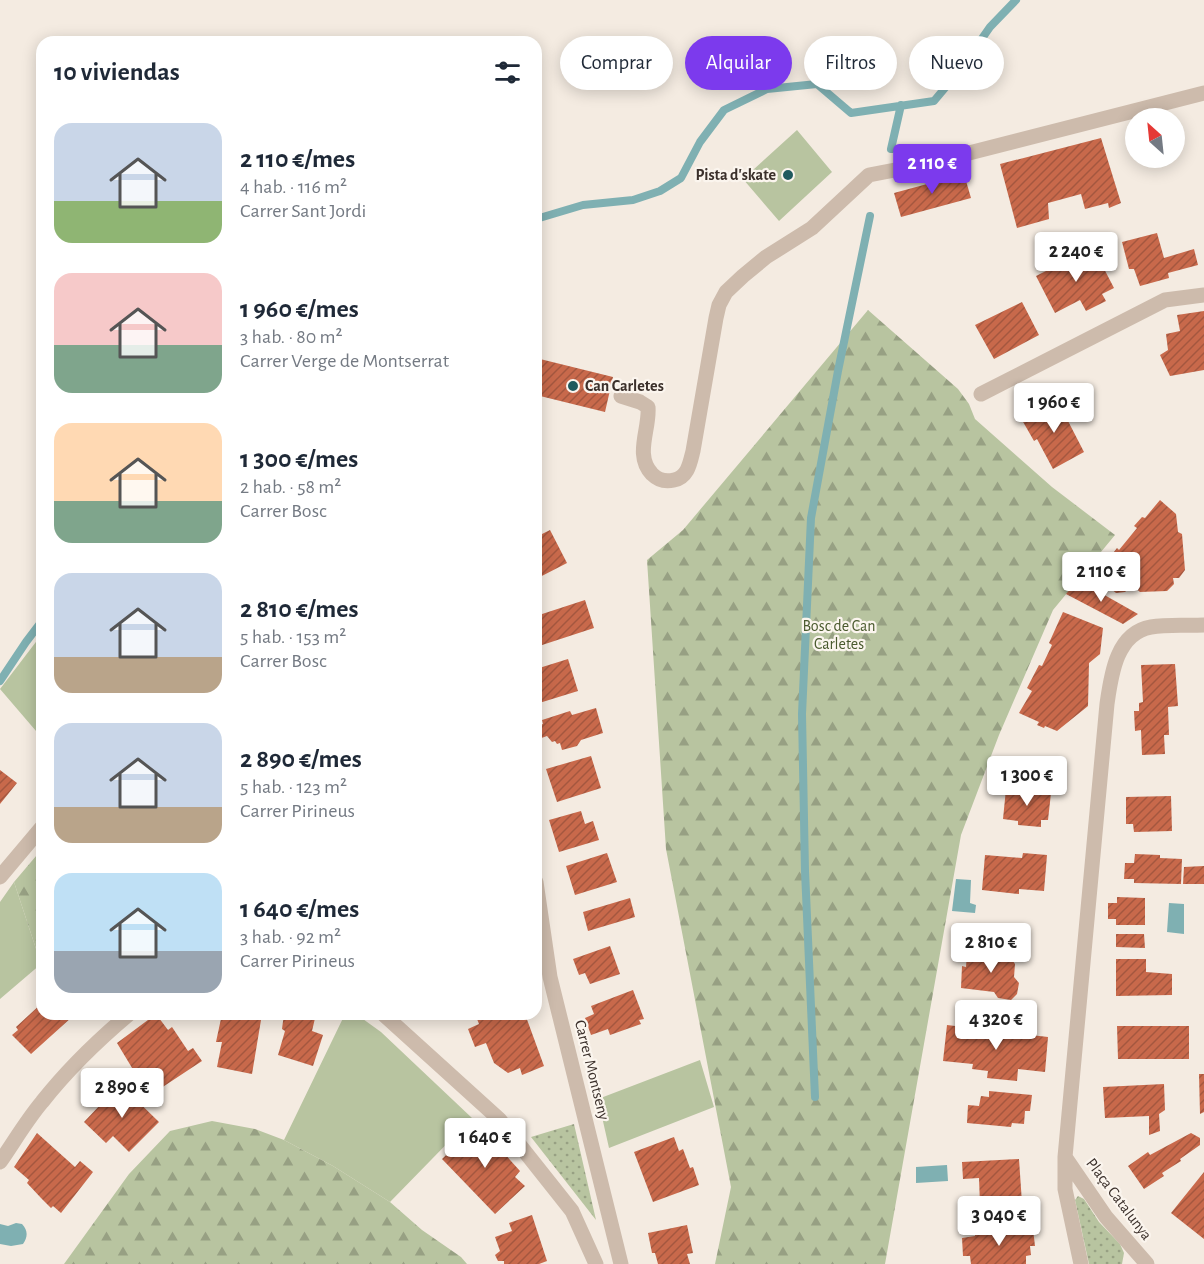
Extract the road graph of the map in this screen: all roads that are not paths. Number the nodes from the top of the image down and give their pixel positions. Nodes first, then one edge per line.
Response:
1 (1204, 93) edge
2 (1204, 295) edge
3 (981, 394) dead end
4 (621, 396) dead end
5 (1204, 626) edge
6 (36, 834) edge
7 (0, 877) edge
8 (542, 922) edge
9 (542, 962) edge
10 (550, 976) junction
11 (123, 1020) edge
12 (390, 1020) edge
13 (1065, 1156) junction
14 (0, 1162) edge
15 (596, 1264) edge
16 (621, 1264) edge
17 (1081, 1264) edge
18 (1147, 1264) edge

1 - 4 street
2 - 3 street
5 - 13 street
6 - 7 street
8 - 10 street, Carrer Montseny
9 - 10 street
10 - 16 street, Carrer Montseny
11 - 14 street
12 - 15 street
13 - 17 street, Plaça Catalunya
13 - 18 street, Plaça Catalunya

